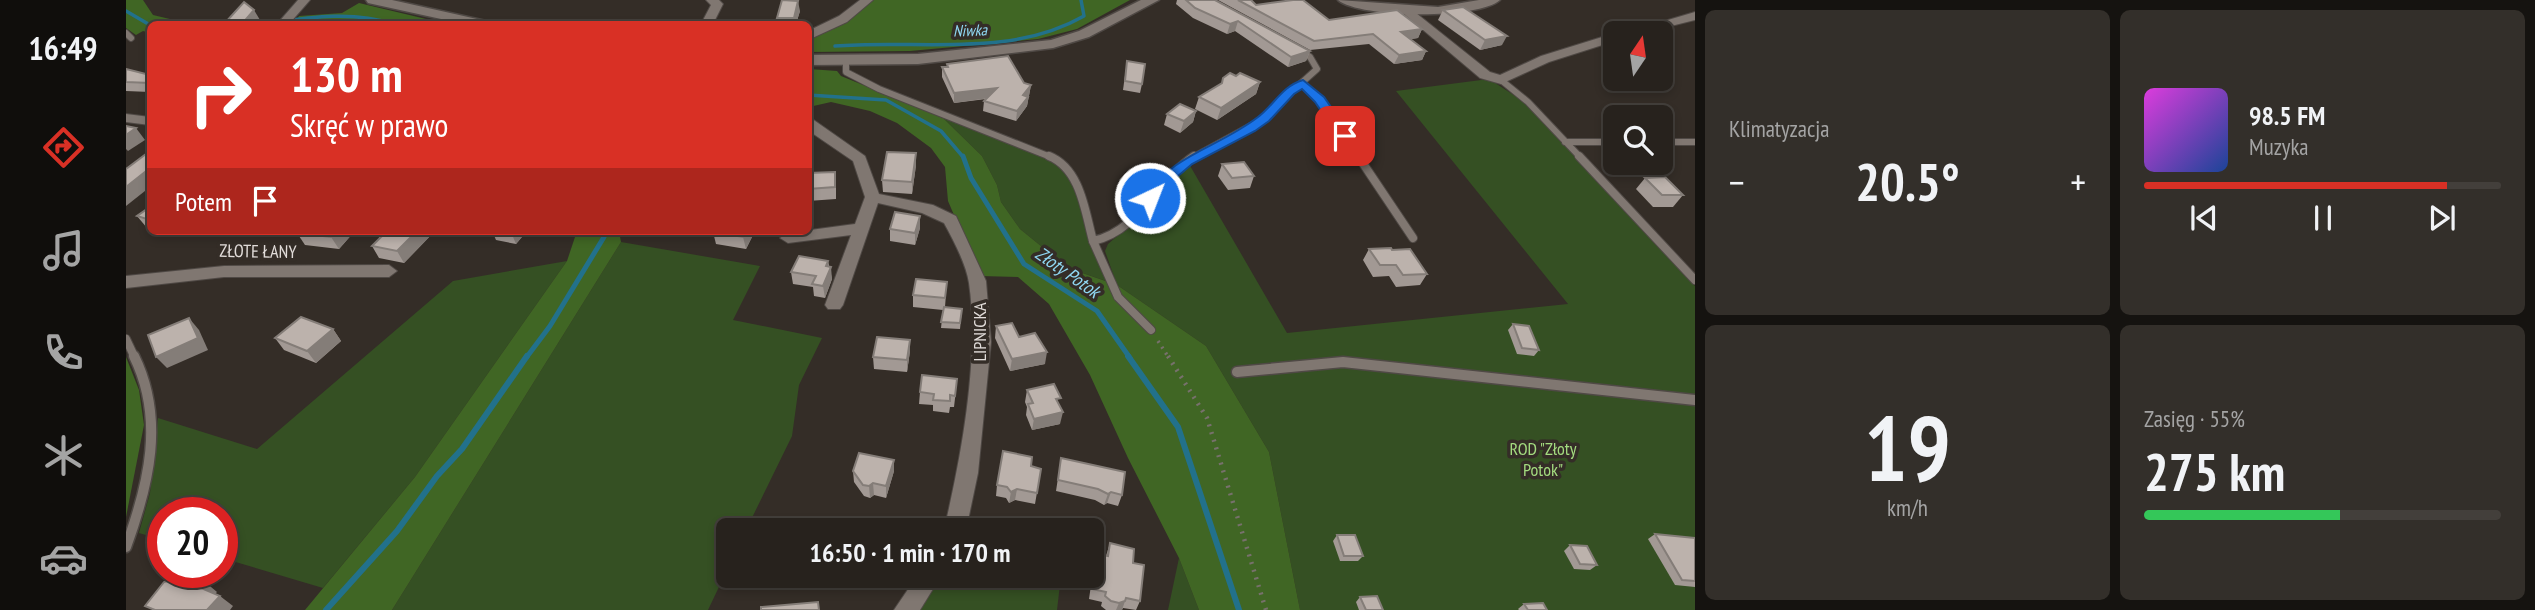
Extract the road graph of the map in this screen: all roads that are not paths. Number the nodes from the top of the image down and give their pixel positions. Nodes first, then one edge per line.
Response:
1 (304, 0) edge
2 (373, 0) edge
3 (712, 0) edge
4 (867, 0) edge
5 (1152, 0) edge
6 (1345, 0) edge
7 (1493, 0) edge
8 (1407, 11) junction
9 (1695, 16) edge
10 (287, 20) edge
11 (468, 21) edge
12 (709, 21) edge
13 (1673, 22) edge
14 (812, 34) edge
15 (1603, 41) edge
16 (1290, 44) edge
17 (812, 60) edge
18 (846, 61) junction
19 (1501, 80) junction
20 (1303, 83) junction
21 (126, 118) edge
22 (147, 121) edge
23 (812, 124) edge
24 (1565, 142) junction
25 (1603, 142) edge
26 (1673, 142) edge
27 (1695, 142) edge
28 (873, 197) junction
29 (861, 229) junction
30 (810, 235) edge
31 (812, 235) edge
32 (1413, 237) dead end
33 (788, 239) dead end
34 (1093, 241) junction
35 (389, 271) dead end
36 (1695, 280) edge
37 (126, 282) edge
38 (834, 305) dead end
39 (1152, 330) road end
40 (126, 339) edge
41 (1237, 372) dead end
42 (1695, 400) edge
43 (962, 518) edge
44 (126, 547) edge
45 (922, 588) edge
46 (906, 610) edge

1 - 10 street
2 - 11 street
3 - 12 street
4 - 14 street
5 - 18 street
6 - 8 street
7 - 8 street
8 - 19 street
9 - 13 street
15 - 19 street
16 - 20 lane
17 - 18 street
18 - 34 lane
19 - 24 lane
20 - 32 lane
20 - 34 lane
21 - 22 street
23 - 28 street
24 - 25 lane
24 - 36 lane
26 - 27 lane
28 - 29 street
28 - 43 street, LIPNICKA
29 - 31 street
29 - 38 street
30 - 33 street
34 - 39 lane
35 - 37 street, ZŁOTE ŁANY
40 - 44 lane
41 - 42 lane
45 - 46 street

